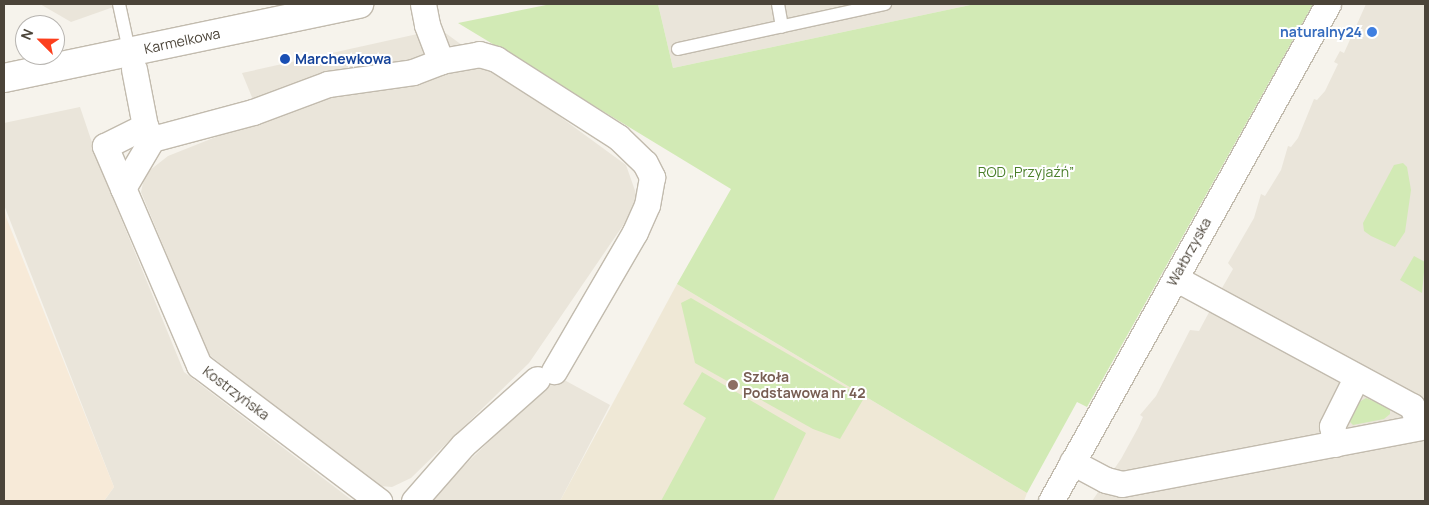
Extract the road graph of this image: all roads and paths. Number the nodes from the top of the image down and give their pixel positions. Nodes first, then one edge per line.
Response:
1 (119, 4) edge
2 (359, 4) edge
3 (423, 4) edge
4 (778, 4) edge
5 (885, 4) edge
6 (1328, 4) edge
7 (327, 7) edge
8 (782, 27) junction
9 (678, 49) dead end
10 (132, 61) junction
11 (441, 61) junction
12 (4, 78) edge
13 (149, 132) junction
14 (123, 188) junction
15 (1175, 278) junction
16 (1356, 378) junction
17 (1422, 426) edge
18 (1335, 444) junction
19 (1072, 462) junction
20 (379, 501) edge
21 (414, 501) edge
22 (1051, 501) edge

1 - 10 lane
2 - 7 street, Karmelkowa
3 - 11 street
4 - 8 lane
5 - 8 lane
6 - 15 street, Wałbrzyska
7 - 10 street, Karmelkowa
8 - 9 lane
10 - 12 street, Karmelkowa
10 - 13 street
11 - 13 street
11 - 21 street
13 - 14 street
13 - 14 street, Kostrzyńska
14 - 20 street, Kostrzyńska
15 - 16 street
15 - 19 street, Wałbrzyska
16 - 17 street
16 - 18 street
17 - 18 street
18 - 19 street
19 - 22 street, Wałbrzyska

